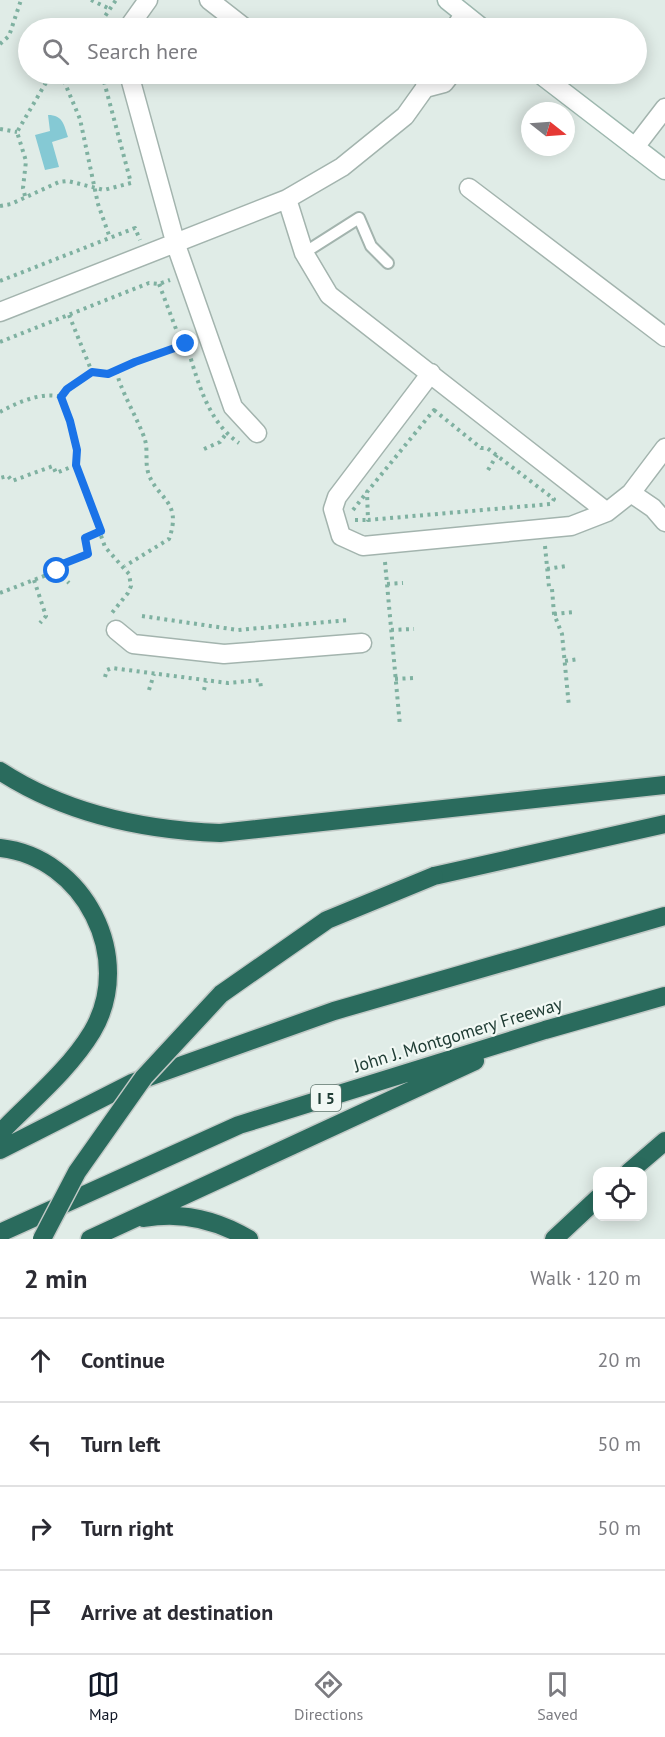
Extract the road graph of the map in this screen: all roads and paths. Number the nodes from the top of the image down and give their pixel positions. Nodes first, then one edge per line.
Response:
1 (21, 0) edge
2 (92, 0) edge
3 (116, 0) edge
4 (209, 0) edge
5 (447, 0) edge
6 (143, 2) edge
7 (110, 9) junction
8 (104, 18) edge
9 (134, 18) edge
10 (232, 18) edge
11 (458, 18) edge
12 (0, 44) edge
13 (45, 84) edge
14 (65, 84) edge
15 (105, 84) edge
16 (132, 84) edge
17 (424, 84) edge
18 (553, 84) edge
19 (665, 108) edge
20 (0, 129) edge
21 (17, 132) junction
22 (635, 147) junction
23 (665, 170) edge
24 (95, 188) junction
25 (469, 188) dead end
26 (25, 197) junction
27 (287, 199) junction
28 (0, 206) edge
29 (110, 238) junction
30 (141, 243) dead end
31 (176, 245) junction
32 (304, 253) junction
33 (388, 263) dead end
34 (176, 277) dead end
35 (0, 281) edge
36 (159, 284) junction
37 (0, 312) edge
38 (69, 315) junction
39 (665, 337) edge
40 (0, 342) edge
41 (186, 344) junction
42 (92, 372) junction
43 (117, 372) junction
44 (431, 373) junction
45 (61, 397) junction
46 (0, 412) edge
47 (257, 433) dead end
48 (226, 434) junction
49 (240, 443) dead end
50 (665, 448) edge
51 (204, 449) dead end
52 (497, 455) junction
53 (76, 465) junction
54 (488, 470) dead end
55 (0, 478) edge
56 (367, 492) junction
57 (631, 493) junction
58 (608, 512) junction
59 (368, 520) junction
60 (665, 522) edge
61 (101, 531) junction
62 (544, 540) dead end
63 (384, 555) dead end
64 (125, 566) junction
65 (566, 566) dead end
66 (547, 569) junction
67 (57, 571) junction
68 (34, 580) junction
69 (403, 583) dead end
70 (69, 584) dead end
71 (387, 584) junction
72 (0, 593) edge
73 (574, 612) dead end
74 (554, 615) junction
75 (142, 616) dead end
76 (349, 620) dead end
77 (40, 623) dead end
78 (110, 626) joint
79 (414, 629) dead end
80 (391, 630) junction
81 (362, 643) dead end
82 (579, 659) dead end
83 (565, 661) junction
84 (154, 674) junction
85 (105, 676) dead end
86 (412, 678) dead end
87 (396, 679) junction
88 (206, 681) junction
89 (261, 688) dead end
90 (149, 690) dead end
91 (204, 690) dead end
92 (569, 707) dead end
93 (400, 726) dead end
94 (0, 771) edge
95 (665, 785) edge
96 (665, 824) edge
97 (0, 848) edge
98 (665, 916) edge
99 (665, 996) edge
100 (545, 1030) junction
101 (0, 1133) edge
102 (665, 1142) edge
103 (0, 1150) edge
104 (635, 1167) edge
105 (593, 1202) edge
106 (114, 1226) junction
107 (0, 1233) edge
108 (42, 1239) edge
109 (90, 1239) edge
110 (249, 1239) edge
111 (554, 1239) edge

1 - 12 path
2 - 7 path
3 - 7 path
4 - 10 street
5 - 11 street
6 - 9 street
7 - 8 path
13 - 21 path
14 - 24 path
15 - 24 path
16 - 31 street
17 - 27 street
18 - 22 street
19 - 22 street
20 - 21 path
21 - 26 path
22 - 23 street
24 - 26 path
24 - 29 path
25 - 39 street
26 - 28 path
27 - 31 street
27 - 32 street
29 - 30 path
29 - 35 path
31 - 37 street
31 - 47 street
32 - 33 lane
32 - 44 street
34 - 36 path
36 - 38 path
36 - 41 path
38 - 40 path
38 - 42 path
41 - 43 path
41 - 48 path
42 - 43 path
42 - 45 path
43 - 64 path
44 - 58 street
44 - 58 street
45 - 46 path
45 - 53 path
48 - 49 path
48 - 51 path
50 - 57 street
52 - 54 path
52 - 56 path
52 - 59 path
53 - 55 path
53 - 61 path
56 - 59 path
56 - 59 path
57 - 58 street
57 - 60 street
61 - 64 path
61 - 67 path
62 - 66 path
63 - 71 path
64 - 78 path
65 - 66 path
66 - 74 path
67 - 68 path
67 - 70 path
68 - 72 path
68 - 77 path
69 - 71 path
71 - 80 path
73 - 74 path
74 - 83 path
75 - 76 path
78 - 81 street
79 - 80 path
80 - 87 path
82 - 83 path
83 - 92 path
84 - 85 path
84 - 88 path
84 - 90 path
86 - 87 path
87 - 93 path
88 - 89 path
88 - 91 path
94 - 95 highway
96 - 108 highway, bridge
97 - 101 highway
98 - 103 highway
99 - 100 highway, John J. Montgomery Freeway / I 5
100 - 106 highway
100 - 107 highway, John J. Montgomery Freeway / I 5
102 - 104 highway
105 - 111 highway
106 - 109 highway
106 - 110 highway

